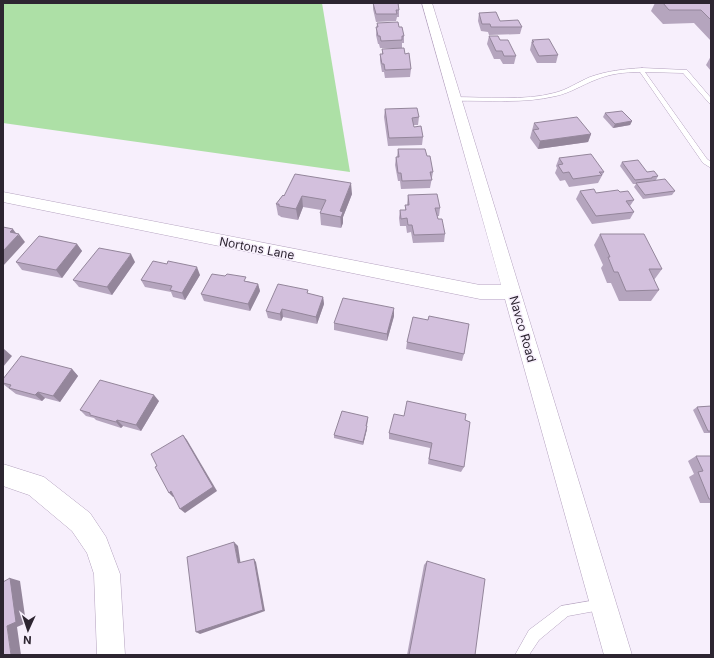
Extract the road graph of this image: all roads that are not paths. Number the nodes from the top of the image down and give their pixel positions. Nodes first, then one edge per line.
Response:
1 (427, 3) edge
2 (642, 72) junction
3 (455, 98) junction
4 (711, 102) edge
5 (711, 166) edge
6 (3, 197) edge
7 (512, 292) junction
8 (3, 475) edge
9 (603, 605) junction
10 (110, 655) edge
11 (522, 655) edge
12 (618, 655) edge

1 - 3 street, Navco Road
2 - 3 lane
2 - 4 lane
2 - 5 lane
3 - 7 street, Navco Road
6 - 7 street, Nortons Lane
7 - 9 street, Navco Road
8 - 10 street
9 - 11 lane
9 - 12 street, Navco Road

